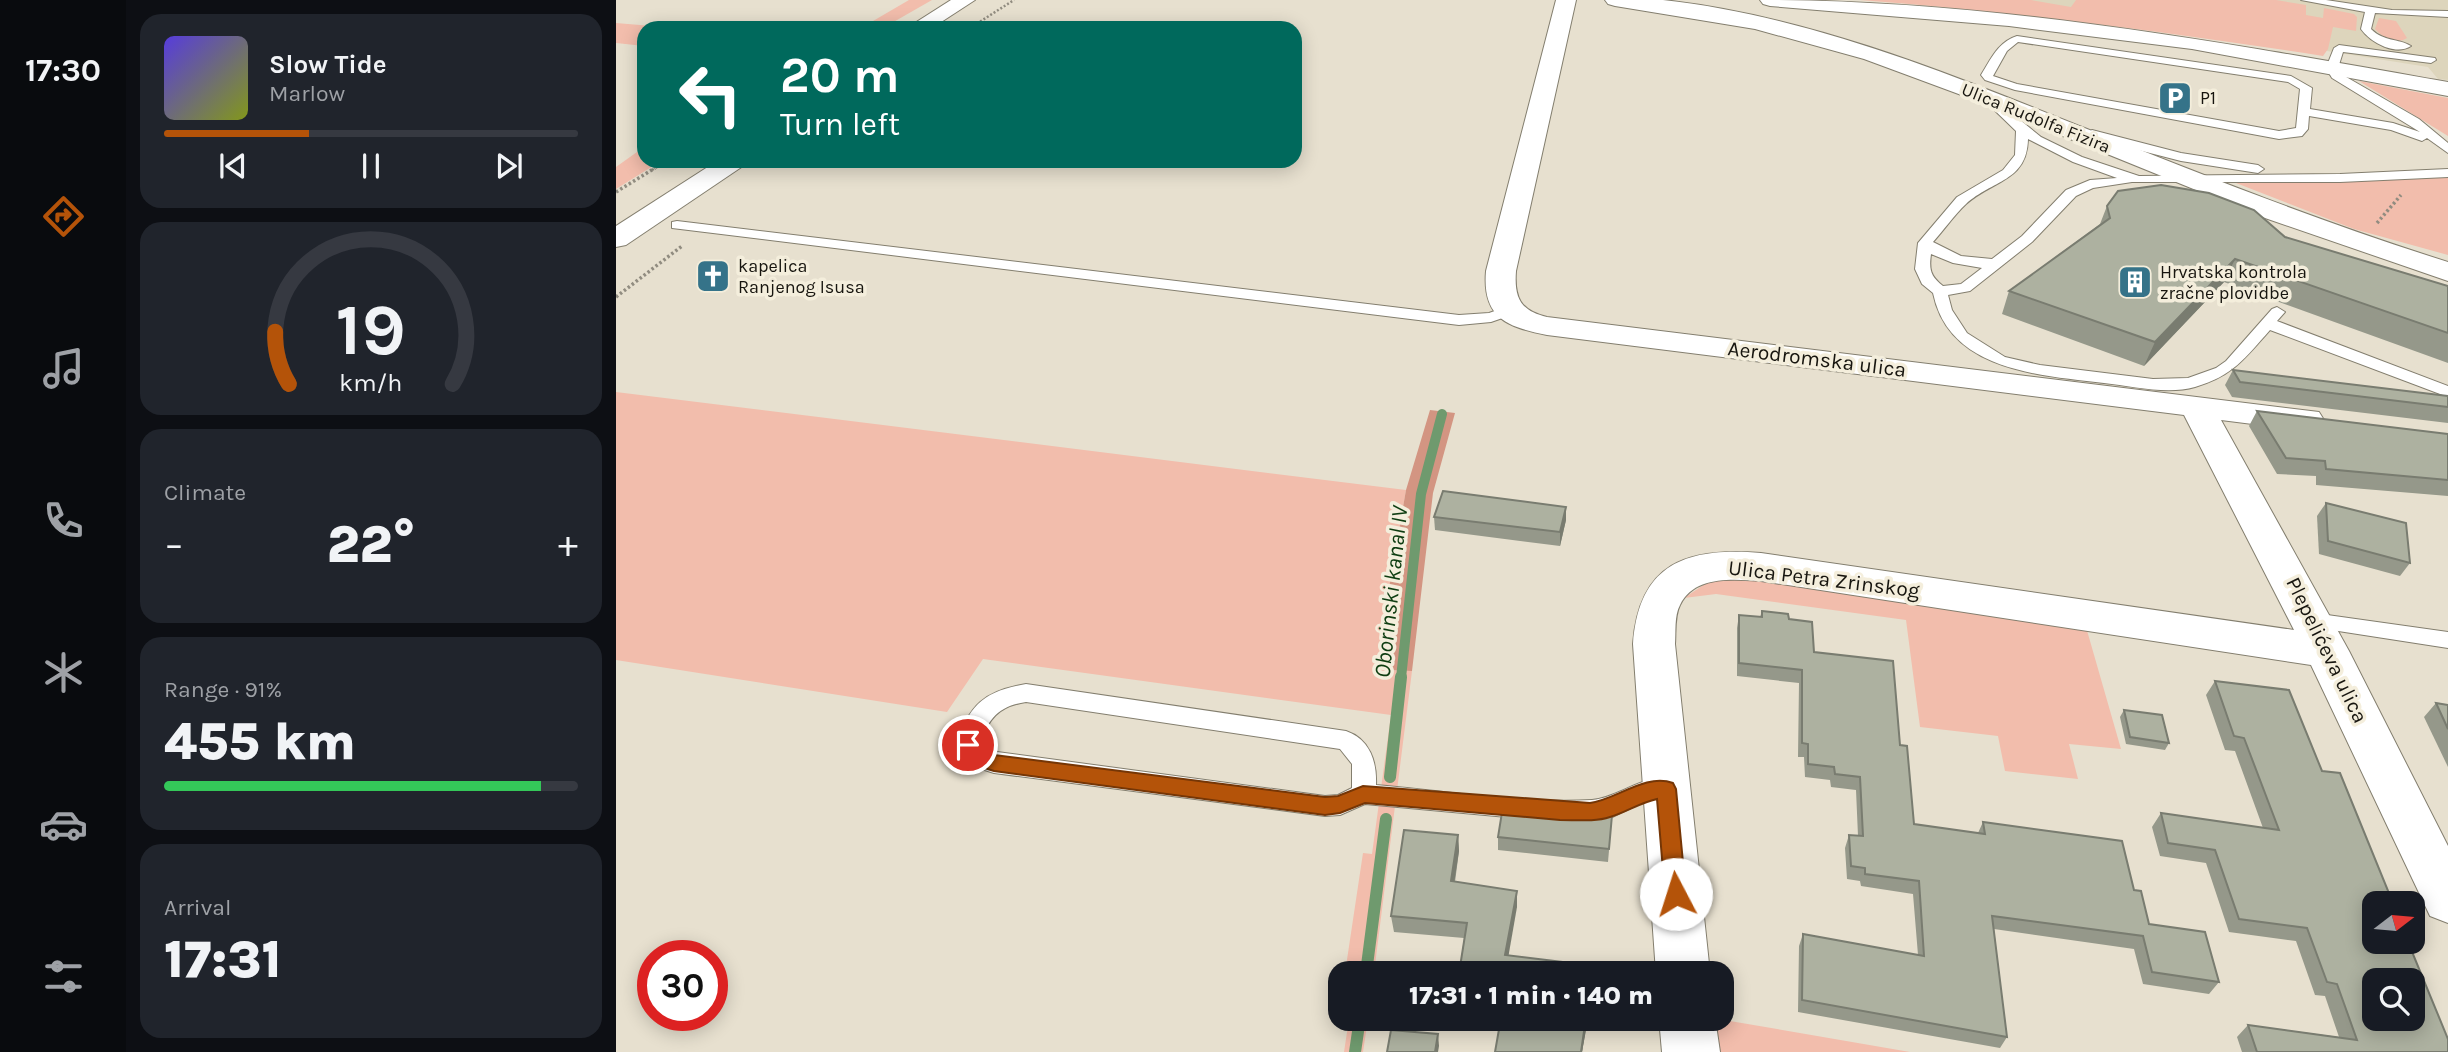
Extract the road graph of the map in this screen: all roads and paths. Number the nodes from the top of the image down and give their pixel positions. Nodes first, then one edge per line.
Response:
1 (1014, 0) edge
2 (1566, 0) edge
3 (1615, 0) edge
4 (1770, 0) edge
5 (2306, 0) edge
6 (973, 4) edge
7 (2371, 10) junction
8 (2448, 14) edge
9 (1970, 17) junction
10 (933, 21) edge
11 (955, 21) edge
12 (981, 21) edge
13 (2411, 45) dead end
14 (2431, 60) dead end
15 (2332, 68) junction
16 (1920, 71) junction
17 (2448, 87) edge
18 (1989, 99) junction
19 (2379, 102) junction
20 (2304, 112) junction
21 (2048, 122) junction
22 (2022, 129) junction
23 (2448, 149) edge
24 (2448, 156) edge
25 (722, 168) edge
26 (663, 171) edge
27 (2448, 173) edge
28 (2401, 175) junction
29 (2340, 177) junction
30 (2138, 180) junction
31 (2192, 181) junction
32 (616, 192) edge
33 (677, 225) dead end
34 (705, 228) junction
35 (616, 239) edge
36 (1925, 243) junction
37 (2358, 244) junction
38 (1995, 264) junction
39 (2448, 272) edge
40 (1940, 290) junction
41 (616, 297) edge
42 (1509, 311) junction
43 (2448, 392) edge
44 (2196, 406) junction
45 (2342, 424) edge
46 (2320, 636) junction
47 (2448, 640) edge
48 (1666, 789) junction
49 (1363, 794) junction
50 (2448, 899) edge
51 (1682, 961) edge
52 (1688, 1031) edge
53 (1690, 1052) edge

1 - 12 path
2 - 42 street
3 - 16 street, Ulica Rudolfa Fizira
4 - 9 street
5 - 7 lane
6 - 10 street
6 - 11 street
7 - 8 lane
7 - 13 lane
9 - 15 street
9 - 16 street
14 - 15 lane
15 - 17 street
15 - 19 lane
16 - 18 street, Ulica Rudolfa Fizira
18 - 21 street, Ulica Rudolfa Fizira
18 - 22 lane
19 - 20 lane
19 - 23 lane
20 - 20 lane
20 - 24 lane
21 - 29 lane
21 - 31 street, Ulica Rudolfa Fizira
22 - 30 lane
22 - 36 lane
25 - 35 street
26 - 32 path
27 - 28 lane
28 - 29 lane
28 - 37 path
29 - 31 lane
30 - 31 lane
30 - 38 lane
31 - 37 street, Ulica Rudolfa Fizira
33 - 34 lane
34 - 41 path
34 - 42 lane
36 - 38 lane
36 - 40 lane
37 - 39 street, Ulica Rudolfa Fizira
38 - 40 lane
40 - 43 lane
42 - 44 street, Aerodromska ulica
44 - 45 street, Aerodromska ulica
44 - 46 street, Plepelićeva ulica
46 - 47 lane
46 - 48 street, Ulica Petra Zrinskog
46 - 50 street, Plepelićeva ulica
48 - 49 lane
48 - 51 street, Ulica Petra Zrinskog
49 - 49 lane
52 - 53 street

